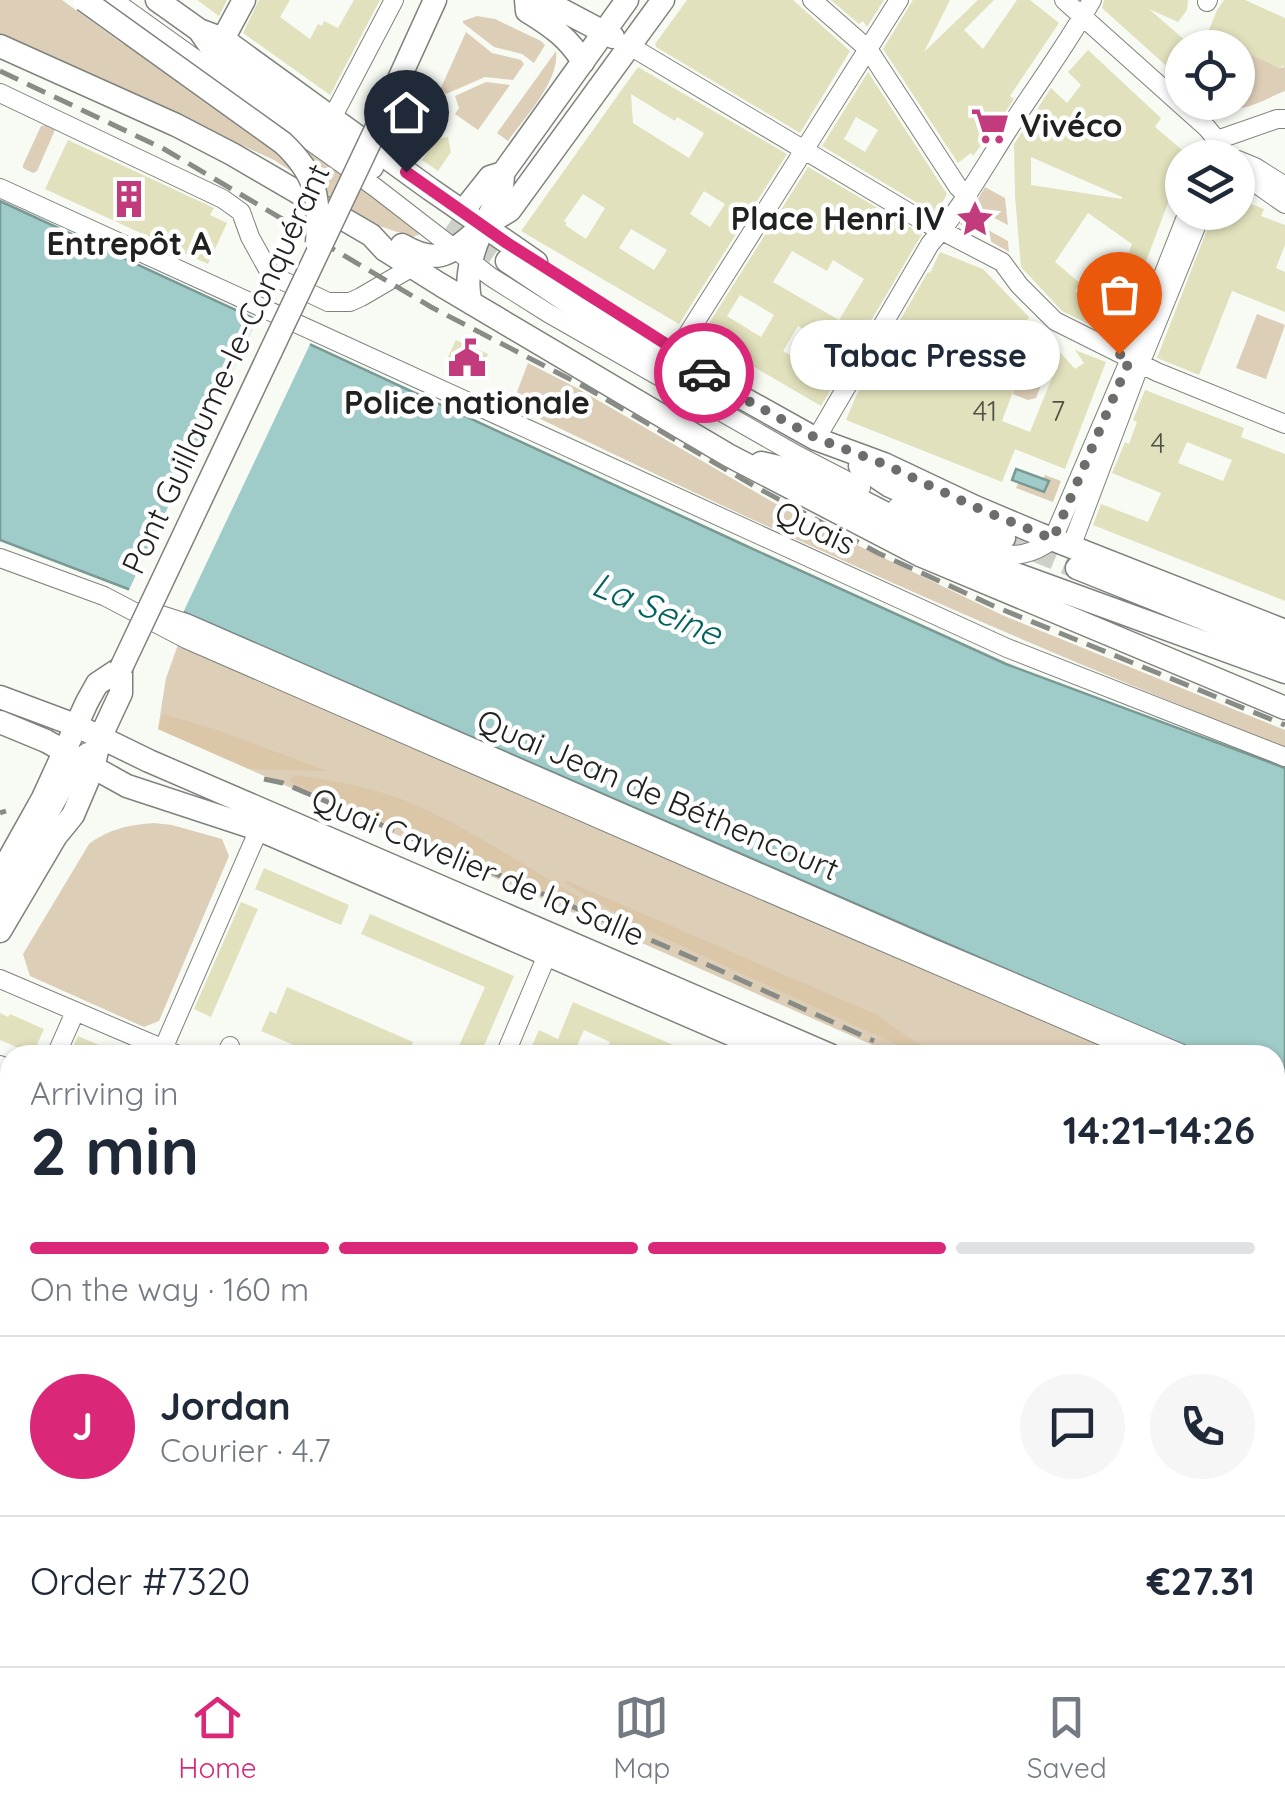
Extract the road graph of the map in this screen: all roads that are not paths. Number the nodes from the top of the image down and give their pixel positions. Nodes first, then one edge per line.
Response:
1 (84, 0) edge
2 (113, 0) edge
3 (156, 0) edge
4 (244, 0) edge
5 (394, 0) edge
6 (456, 0) edge
7 (526, 0) edge
8 (543, 0) edge
9 (626, 0) edge
10 (663, 0) edge
11 (812, 0) edge
12 (899, 0) edge
13 (1064, 0) edge
14 (1088, 8) edge
15 (432, 9) edge
16 (199, 30) junction
17 (603, 32) junction
18 (223, 39) junction
19 (0, 46) edge
20 (630, 46) junction
21 (868, 49) junction
22 (583, 62) junction
23 (0, 94) edge
24 (332, 118) junction
25 (1285, 119) edge
26 (1214, 140) edge
27 (1236, 140) edge
28 (804, 150) junction
29 (1255, 167) edge
30 (504, 173) junction
31 (1255, 182) edge
32 (1285, 186) edge
33 (0, 188) edge
34 (968, 196) junction
35 (1285, 204) edge
36 (456, 216) junction
37 (484, 226) junction
38 (942, 230) junction
39 (1182, 230) edge
40 (1194, 230) edge
41 (371, 235) junction
42 (316, 254) junction
43 (463, 256) junction
44 (507, 261) tunnel mouth
45 (414, 266) junction
46 (376, 288) junction
47 (471, 303) junction
48 (677, 351) junction
49 (1135, 362) junction
50 (721, 386) junction
51 (1285, 424) edge
52 (816, 438) junction
53 (728, 455) junction
54 (1004, 538) tunnel mouth
55 (1067, 551) junction
56 (0, 558) edge
57 (1055, 587) junction
58 (104, 596) junction
59 (1285, 631) edge
60 (1285, 650) edge
61 (121, 668) junction
62 (1285, 672) edge
63 (0, 697) edge
64 (1285, 708) edge
65 (80, 715) junction
66 (0, 722) edge
67 (100, 738) junction
68 (1285, 757) edge
69 (79, 760) junction
70 (263, 820) junction
71 (0, 875) edge
72 (0, 903) edge
73 (0, 931) edge
74 (570, 942) junction
75 (547, 955) junction
76 (0, 979) edge
77 (75, 1012) junction
78 (60, 1045) edge
79 (153, 1045) edge
80 (173, 1045) edge
81 (509, 1045) edge
82 (756, 1045) edge
83 (807, 1045) edge
84 (1123, 1045) edge
85 (1162, 1045) edge

1 - 42 main road, bridge
2 - 43 street
3 - 16 main road
4 - 18 main road
5 - 24 street
6 - 15 main road, Pont Guillaume-le-Conquérant
7 - 22 main road
8 - 17 main road
9 - 17 main road
10 - 20 main road
11 - 21 street
12 - 21 street
13 - 14 street
14 - 26 street
14 - 34 street
15 - 42 main road, Pont Guillaume-le-Conquérant, bridge
16 - 18 main road
16 - 36 main road
17 - 20 main road
17 - 22 main road
18 - 24 main road
19 - 41 main road
20 - 28 street
20 - 37 main road
21 - 28 street
21 - 34 street
22 - 30 main road
23 - 46 street
24 - 36 main road
25 - 27 street
28 - 38 street
28 - 48 street
29 - 32 street
30 - 36 main road
30 - 37 main road
31 - 35 street
33 - 68 street, Quais
34 - 38 street
36 - 37 main road
37 - 43 main road
37 - 48 main road
38 - 49 street
38 - 52 street
39 - 49 street
40 - 49 street
41 - 43 main road
41 - 45 main road
41 - 46 street
42 - 61 main road, Pont Guillaume-le-Conquérant, bridge
43 - 47 main road
43 - 55 street
44 - 50 main road
45 - 46 street
45 - 47 main road
47 - 53 main road
48 - 50 main road
49 - 51 street
49 - 55 street
50 - 52 main road
52 - 54 main road
52 - 55 main road
53 - 57 main road
53 - 64 main road
55 - 57 main road
55 - 59 main road
55 - 60 main road
56 - 58 street, Quai Jean de Béthencourt
57 - 62 main road
58 - 84 street, Quai Jean de Béthencourt
58 - 85 street, Quai Jean de Béthencourt
61 - 65 main road, Pont Guillaume-le-Conquérant
61 - 67 main road, Pont Guillaume-le-Conquérant
63 - 65 main road, Quai Cavelier de la Salle
65 - 67 main road, Quai Cavelier de la Salle
65 - 69 main road
66 - 69 main road, Quai Cavelier de la Salle
67 - 69 main road, Pont Guillaume-le-Conquérant
67 - 70 main road, Quai Cavelier de la Salle
69 - 70 main road, Quai Cavelier de la Salle
69 - 71 main road
69 - 72 street
69 - 73 main road
70 - 74 main road, Quai Cavelier de la Salle
70 - 75 main road, Quai Cavelier de la Salle
70 - 80 street
74 - 75 street
74 - 83 main road, Quai Cavelier de la Salle
75 - 81 street
75 - 82 main road, Quai Cavelier de la Salle
76 - 77 street
77 - 78 street
77 - 79 street

